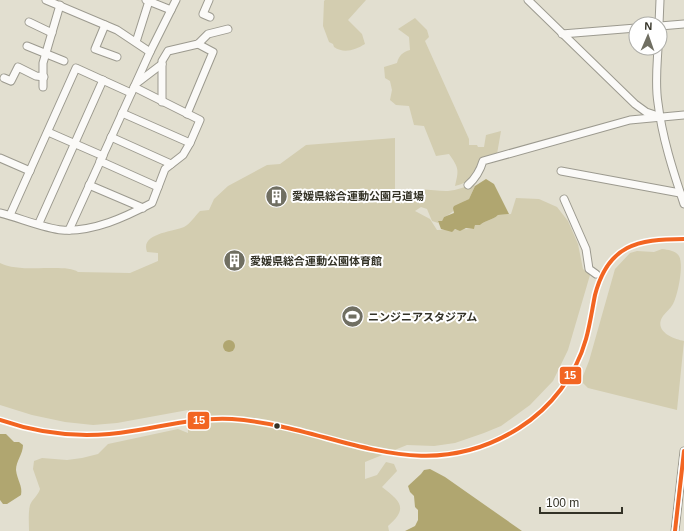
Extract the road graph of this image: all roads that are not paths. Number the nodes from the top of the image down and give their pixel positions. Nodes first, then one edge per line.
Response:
1 (46, 0) edge
2 (176, 0) edge
3 (209, 0) edge
4 (528, 0) edge
5 (660, 0) edge
6 (148, 1) edge
7 (58, 3) edge
8 (172, 10) junction
9 (659, 16) edge
10 (210, 17) dead end
11 (29, 22) dead end
12 (684, 24) edge
13 (105, 25) junction
14 (668, 25) edge
15 (228, 29) dead end
16 (628, 29) edge
17 (52, 32) junction
18 (562, 34) junction
19 (136, 42) junction
20 (198, 44) junction
21 (27, 46) dead end
22 (150, 52) junction
23 (45, 54) junction
24 (658, 56) edge
25 (117, 57) dead end
26 (64, 61) dead end
27 (162, 64) junction
28 (44, 77) junction
29 (4, 78) dead end
30 (103, 80) junction
31 (43, 87) dead end
32 (134, 88) junction
33 (162, 102) junction
34 (122, 113) junction
35 (187, 114) junction
36 (684, 115) edge
37 (660, 117) junction
38 (48, 132) junction
39 (111, 137) junction
40 (74, 144) junction
41 (190, 144) junction
42 (102, 158) junction
43 (1, 160) edge
44 (171, 164) junction
45 (561, 171) dead end
46 (30, 172) junction
47 (468, 184) dead end
48 (90, 185) junction
49 (158, 187) junction
50 (680, 193) junction
51 (564, 199) dead end
52 (684, 204) edge
53 (143, 208) junction
54 (0, 212) edge
55 (10, 215) junction
56 (39, 223) junction
57 (69, 230) junction
58 (596, 274) dead end
59 (684, 451) edge
60 (680, 511) edge
61 (674, 531) edge

1 - 7 street
2 - 8 street
3 - 10 street
4 - 18 street
5 - 9 street
6 - 8 street
6 - 19 street
7 - 13 street
7 - 17 street
8 - 22 street
11 - 17 street
12 - 14 street
13 - 19 street
13 - 25 street
15 - 20 street
16 - 18 street
17 - 23 street
18 - 37 street
19 - 22 street
20 - 27 street
20 - 35 street
21 - 23 street
22 - 32 street
23 - 26 street
23 - 28 street
24 - 37 street
27 - 32 street
27 - 33 street
28 - 29 street
28 - 31 street
30 - 32 street
30 - 38 street
30 - 40 street
32 - 33 street
32 - 34 street
33 - 35 street
34 - 39 street
34 - 41 street
35 - 41 street
36 - 37 street
37 - 47 street
37 - 50 street
38 - 40 street
38 - 46 street
39 - 42 street
39 - 44 street
40 - 42 street
40 - 56 street
41 - 44 street
42 - 48 street
42 - 49 street
43 - 46 street
44 - 49 street
45 - 50 street
46 - 55 street
48 - 53 street
48 - 57 street
49 - 53 street
50 - 52 street
51 - 58 street
53 - 57 street
54 - 55 street
55 - 56 street
56 - 57 street
59 - 60 street
60 - 61 street

